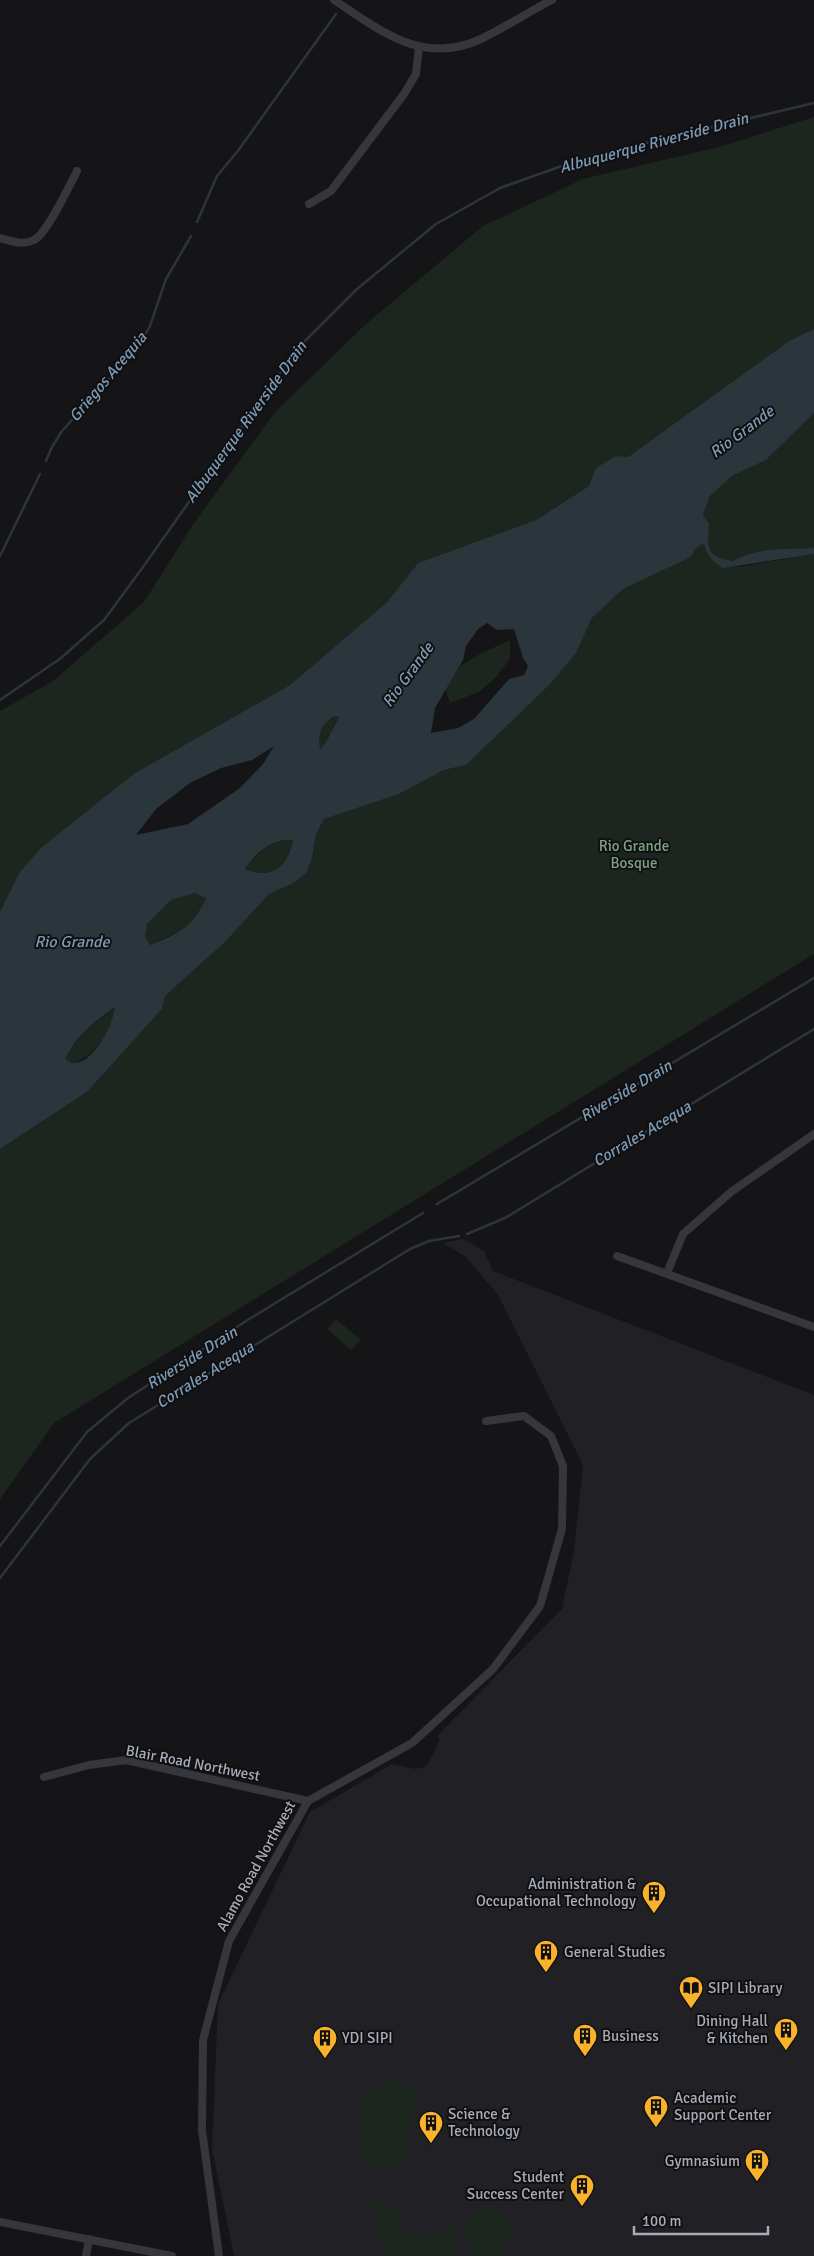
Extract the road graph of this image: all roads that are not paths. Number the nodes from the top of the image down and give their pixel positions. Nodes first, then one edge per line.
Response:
1 (334, 0) edge
2 (552, 0) edge
3 (419, 47) junction
4 (77, 171) dead end
5 (309, 204) dead end
6 (0, 238) edge
7 (814, 1134) edge
8 (617, 1256) dead end
9 (666, 1273) junction
10 (814, 1327) edge
11 (486, 1421) dead end
12 (44, 1778) dead end
13 (308, 1801) junction
14 (0, 2222) edge
15 (89, 2239) junction
16 (86, 2256) edge
17 (172, 2256) edge
18 (218, 2256) edge

1 - 3 street
2 - 3 street
3 - 5 street
4 - 6 street
7 - 9 street
8 - 9 street
9 - 10 street
11 - 13 street, Alamo Road Northwest
12 - 13 street, Blair Road Northwest
13 - 18 street, Alamo Road Northwest
14 - 15 street
15 - 16 street
15 - 17 street

